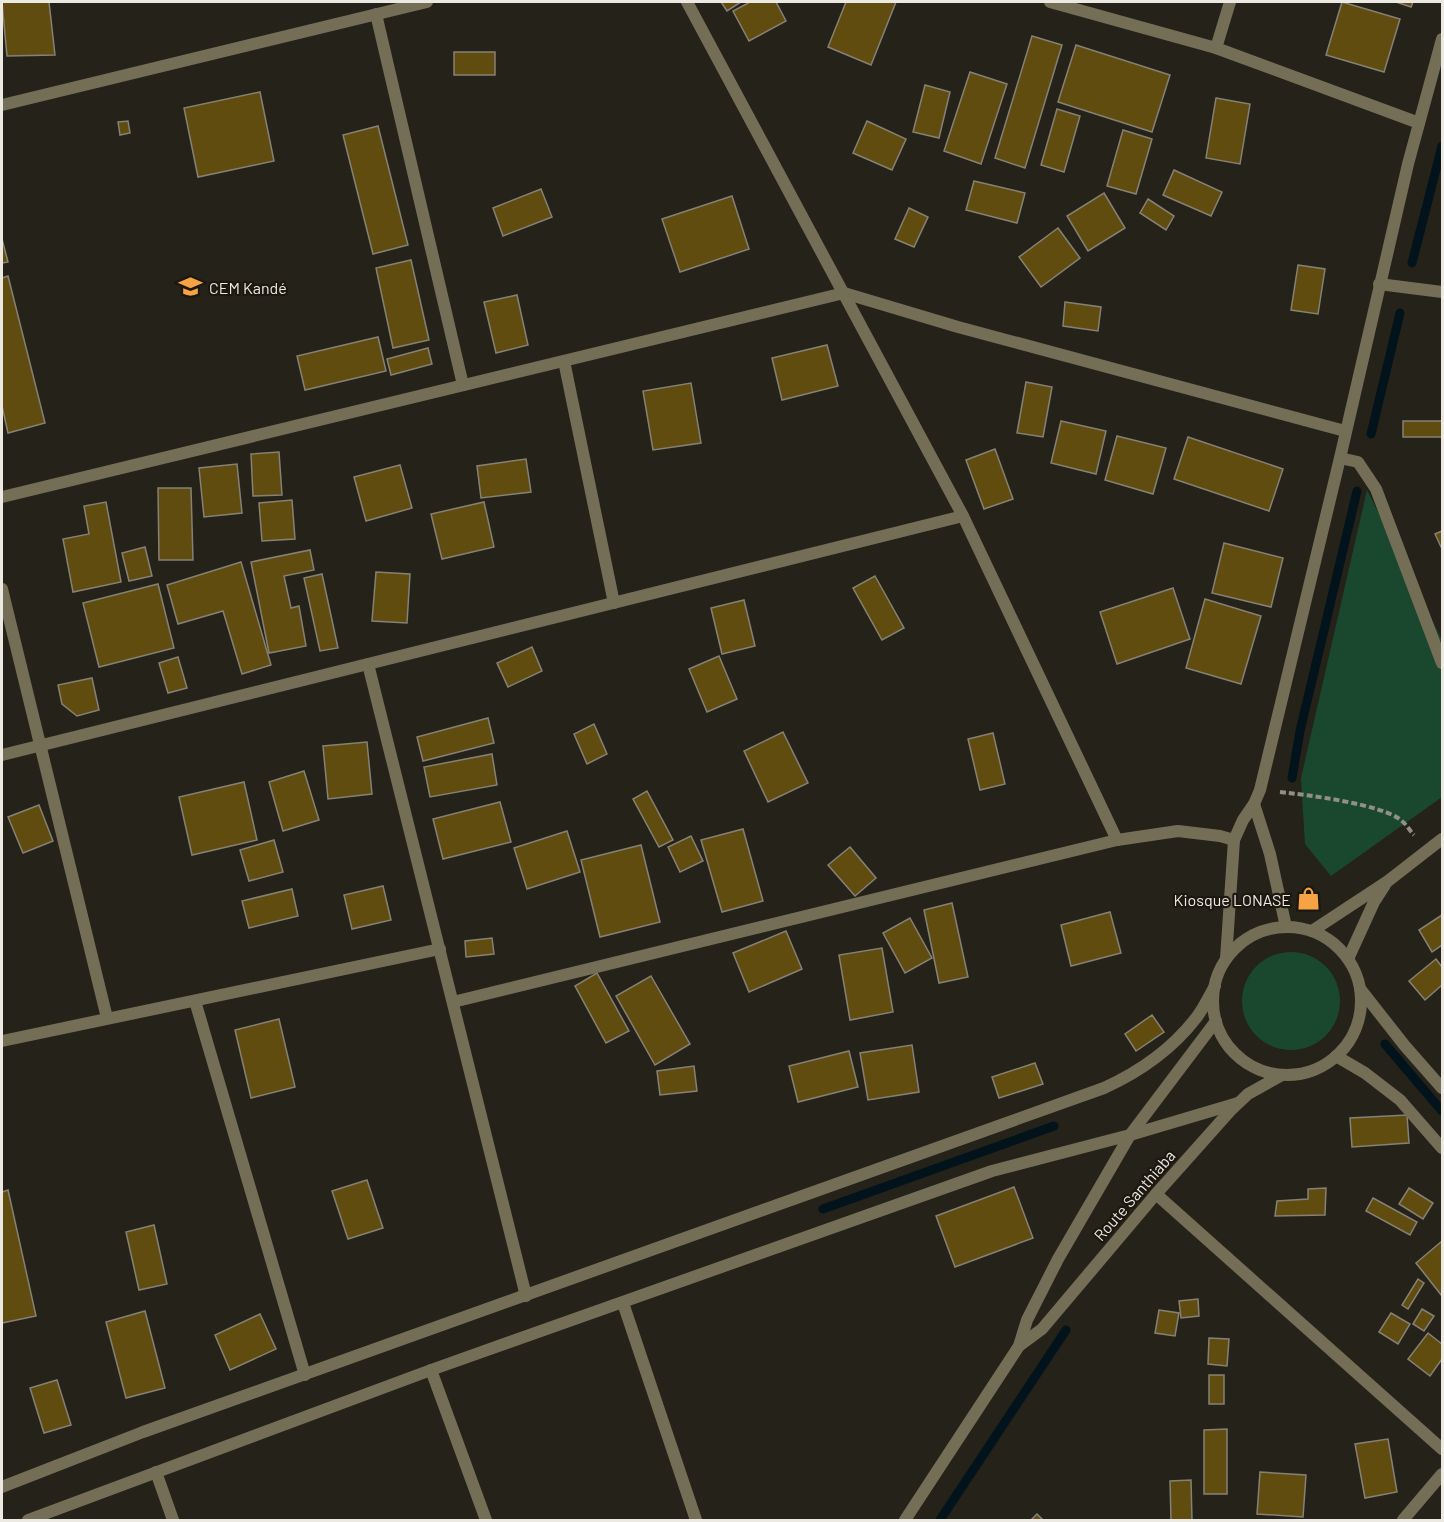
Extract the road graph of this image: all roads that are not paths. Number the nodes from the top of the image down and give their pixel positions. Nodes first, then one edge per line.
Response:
1 (427, 2) edge
2 (687, 2) edge
3 (1050, 2) edge
4 (1230, 2) edge
5 (376, 14) junction
6 (1443, 39) edge
7 (1216, 48) junction
8 (1439, 67) edge
9 (2, 105) edge
10 (1419, 123) junction
11 (1379, 284) junction
12 (1443, 292) edge
13 (844, 293) junction
14 (564, 361) junction
15 (463, 385) junction
16 (1346, 431) junction
17 (1340, 458) junction
18 (2, 497) edge
19 (963, 516) junction
20 (2, 589) edge
21 (614, 603) junction
22 (1443, 663) edge
23 (368, 664) junction
24 (40, 746) junction
25 (2, 755) edge
26 (1254, 804) junction
27 (1443, 839) edge
28 (1117, 840) junction
29 (1234, 840) junction
30 (1388, 881) junction
31 (1286, 927) junction
32 (1312, 930) junction
33 (440, 949) junction
34 (1226, 959) junction
35 (1348, 959) junction
36 (1215, 986) junction
37 (1360, 990) junction
38 (195, 1001) junction
39 (453, 1002) junction
40 (106, 1018) junction
41 (1216, 1021) junction
42 (2, 1041) edge
43 (1336, 1056) junction
44 (1282, 1075) junction
45 (1443, 1088) edge
46 (1238, 1103) junction
47 (1130, 1135) junction
48 (1443, 1148) edge
49 (1156, 1194) junction
50 (526, 1296) junction
51 (623, 1303) junction
52 (1019, 1346) junction
53 (431, 1370) junction
54 (305, 1376) junction
55 (1443, 1449) edge
56 (156, 1472) junction
57 (1443, 1474) edge
58 (2, 1487) edge
59 (28, 1521) edge
60 (173, 1521) edge
61 (486, 1521) edge
62 (696, 1521) edge
63 (905, 1521) edge
64 (1403, 1521) edge

1 - 5 street
2 - 13 street
3 - 7 street
4 - 7 street
5 - 9 street
5 - 15 street
6 - 8 street
7 - 10 street
8 - 10 street
10 - 11 street
11 - 12 street
11 - 16 street
13 - 14 street
13 - 16 street
13 - 19 street
14 - 15 street
14 - 21 street
15 - 18 street
16 - 17 street
17 - 22 street
17 - 26 street
19 - 21 street
19 - 28 street
20 - 24 street
21 - 23 street
23 - 24 street
23 - 33 street
24 - 25 street
24 - 40 street
26 - 29 street
26 - 31 street
27 - 30 street
28 - 29 street
28 - 39 street
29 - 34 street
30 - 32 street
30 - 35 street
31 - 32 street
31 - 34 street
32 - 35 street
33 - 38 street
33 - 39 street
34 - 36 street
35 - 37 street
36 - 41 street
36 - 50 street
37 - 43 street
37 - 45 street
38 - 40 street
38 - 54 street
39 - 50 street
40 - 42 street
41 - 44 street
41 - 47 street, Route Santhiaba
43 - 44 street
43 - 48 street
44 - 46 street, Route Santhiaba
46 - 47 street
46 - 49 street, Route Santhiaba
47 - 51 street
47 - 52 street, Route Santhiaba
49 - 52 street, Route Santhiaba
49 - 55 street
50 - 54 street
51 - 53 street
51 - 62 street
52 - 63 street, Route Santhiaba
53 - 56 street
53 - 61 street
54 - 58 street
56 - 59 street
56 - 60 street
57 - 64 street

